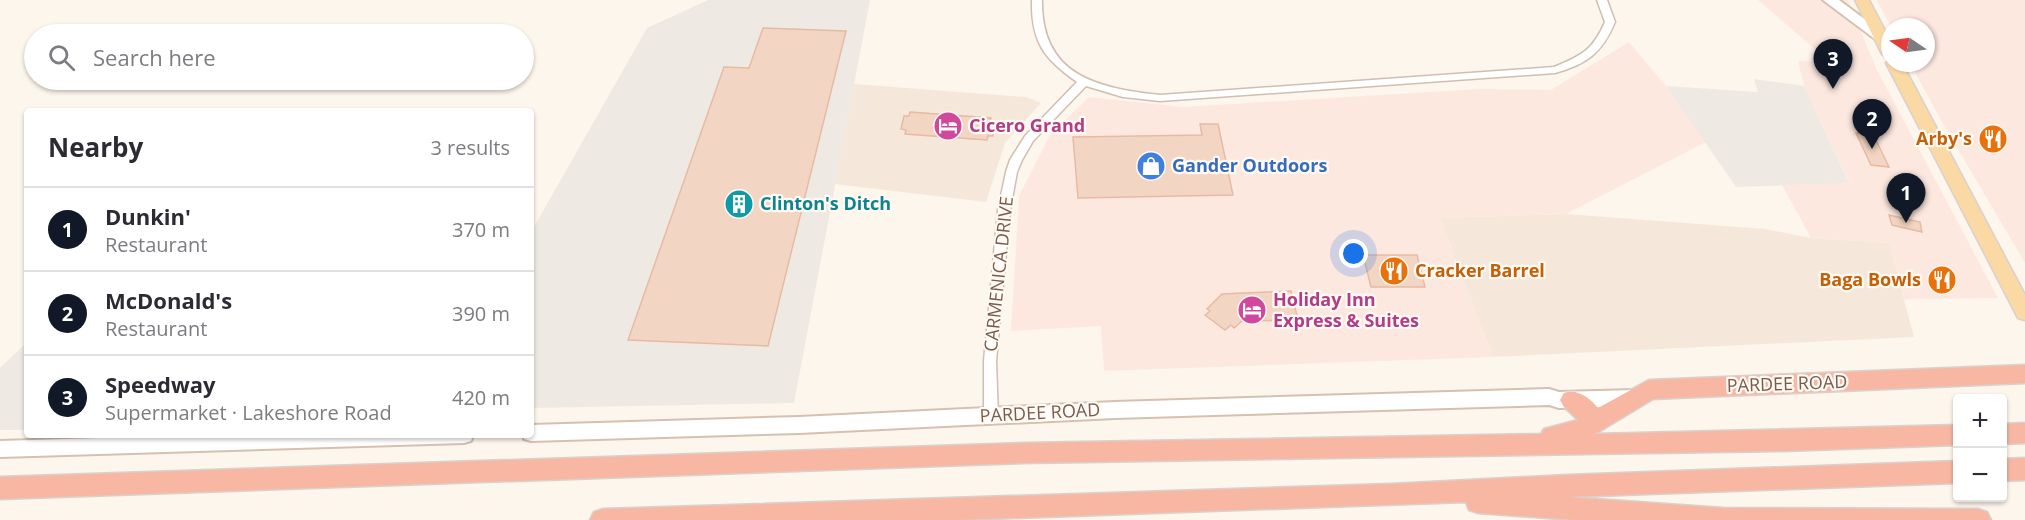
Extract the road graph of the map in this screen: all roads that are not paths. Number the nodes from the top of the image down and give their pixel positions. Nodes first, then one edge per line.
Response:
1 (1037, 0) edge
2 (1602, 0) edge
3 (1830, 0) edge
4 (1862, 0) edge
5 (1880, 36) joint
6 (1899, 72) edge
7 (1084, 82) junction
8 (2025, 313) edge
9 (2025, 374) edge
10 (2025, 383) edge
11 (1641, 394) junction
12 (1560, 398) junction
13 (991, 416) junction
14 (1591, 425) junction
15 (534, 433) edge
16 (1953, 435) edge
17 (365, 438) edge
18 (1482, 445) junction
19 (0, 449) edge
20 (2025, 469) edge
21 (2007, 470) edge
22 (1953, 472) edge
23 (0, 488) edge
24 (1391, 495) junction
25 (603, 520) edge
26 (1978, 520) edge

1 - 7 street
2 - 7 street
3 - 5 street
4 - 5 main road
6 - 8 main road
7 - 13 street, CARMENICA DRIVE
9 - 11 highway, PARDEE ROAD
10 - 11 street, PARDEE ROAD
11 - 12 street, PARDEE ROAD
11 - 14 highway
12 - 13 street, PARDEE ROAD
12 - 14 highway
13 - 15 street, PARDEE ROAD
14 - 18 highway
16 - 18 highway
17 - 19 street
18 - 23 highway
20 - 21 highway
22 - 24 highway
24 - 25 highway
24 - 26 highway

